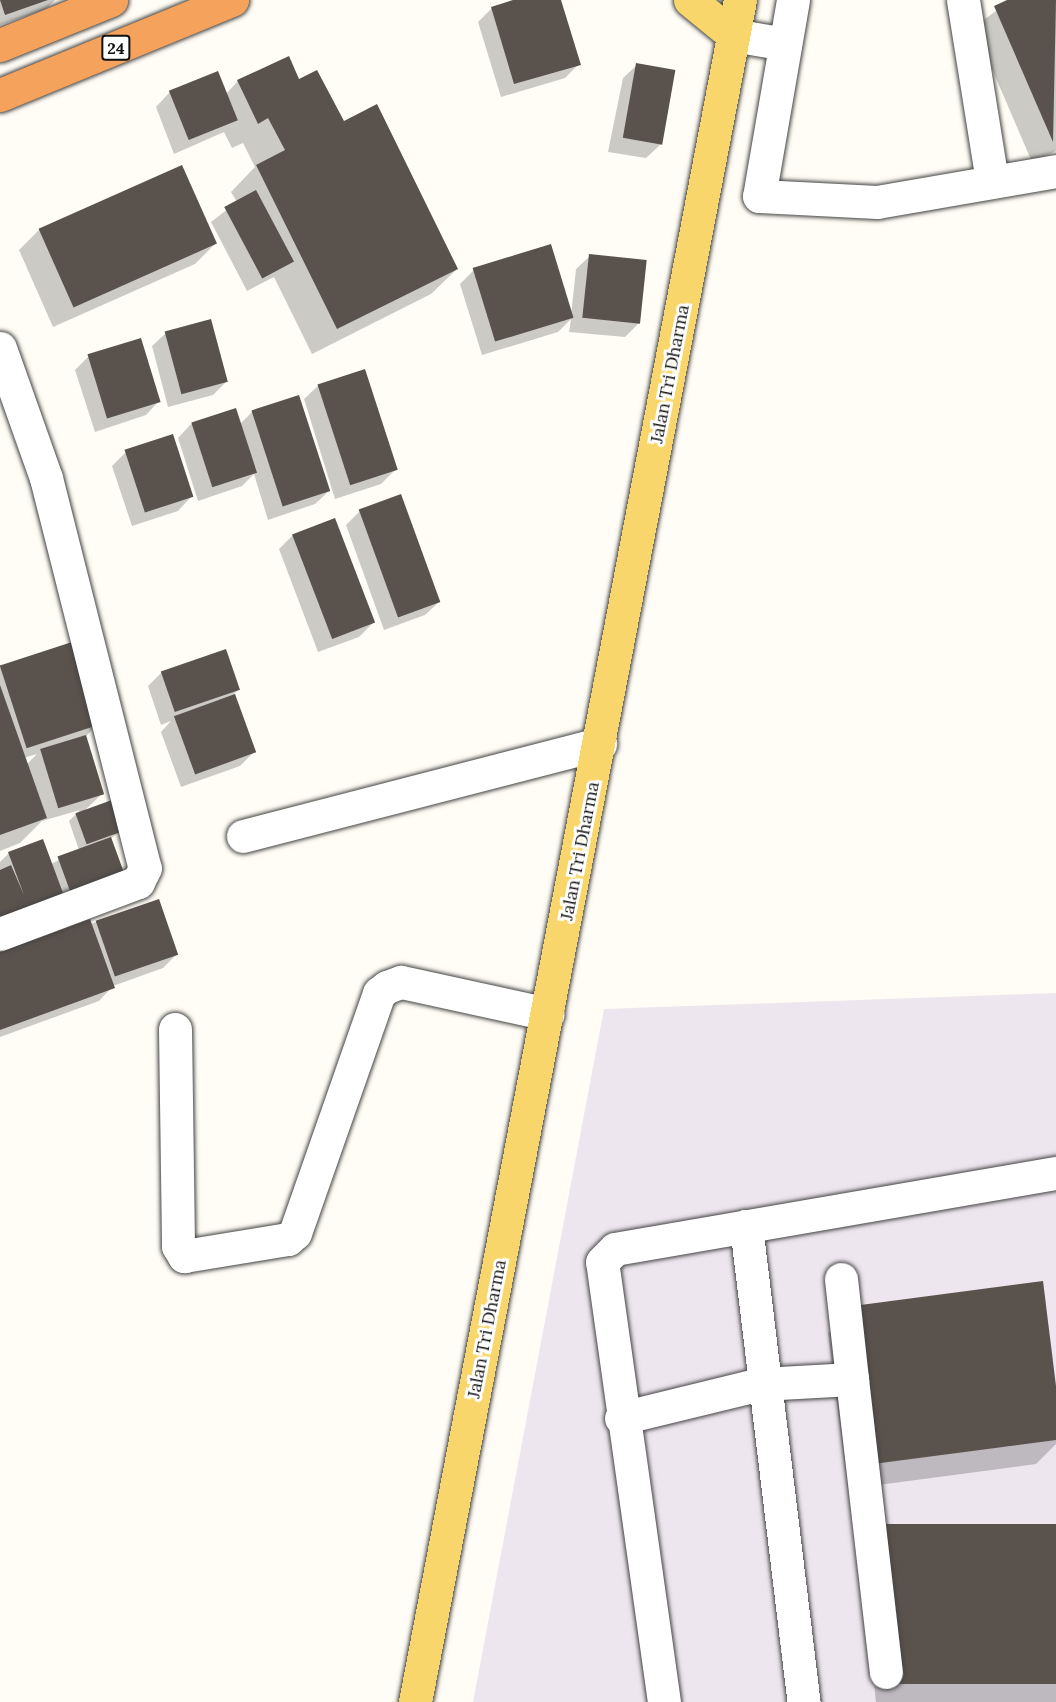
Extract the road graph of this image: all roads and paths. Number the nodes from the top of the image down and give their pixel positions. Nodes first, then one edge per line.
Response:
1 (111, 0) edge
2 (232, 0) edge
3 (690, 0) edge
4 (740, 0) edge
5 (793, 0) edge
6 (963, 0) edge
7 (733, 35) junction
8 (785, 44) junction
9 (0, 45) edge
10 (0, 95) edge
11 (1056, 171) edge
12 (992, 182) junction
13 (0, 348) edge
14 (600, 744) junction
15 (243, 836) dead end
16 (0, 934) edge
17 (548, 1014) junction
18 (175, 1029) dead end
19 (1056, 1173) edge
20 (746, 1226) junction
21 (841, 1279) dead end
22 (852, 1379) junction
23 (761, 1384) junction
24 (621, 1418) junction
25 (886, 1672) dead end
26 (416, 1702) edge
27 (664, 1702) edge
28 (804, 1702) edge

1 - 9 highway
2 - 10 highway, 24
3 - 7 main road
4 - 7 main road, Jalan Tri Dharma
5 - 8 street
6 - 12 street
7 - 8 street
7 - 14 main road, Jalan Tri Dharma
8 - 12 street
11 - 12 street
13 - 16 street
14 - 15 street
14 - 17 main road, Jalan Tri Dharma
17 - 18 street
17 - 26 main road, Jalan Tri Dharma
19 - 20 street
20 - 23 street
20 - 24 street
21 - 22 street
22 - 23 street
22 - 25 street
23 - 24 street
23 - 28 street
24 - 27 street

